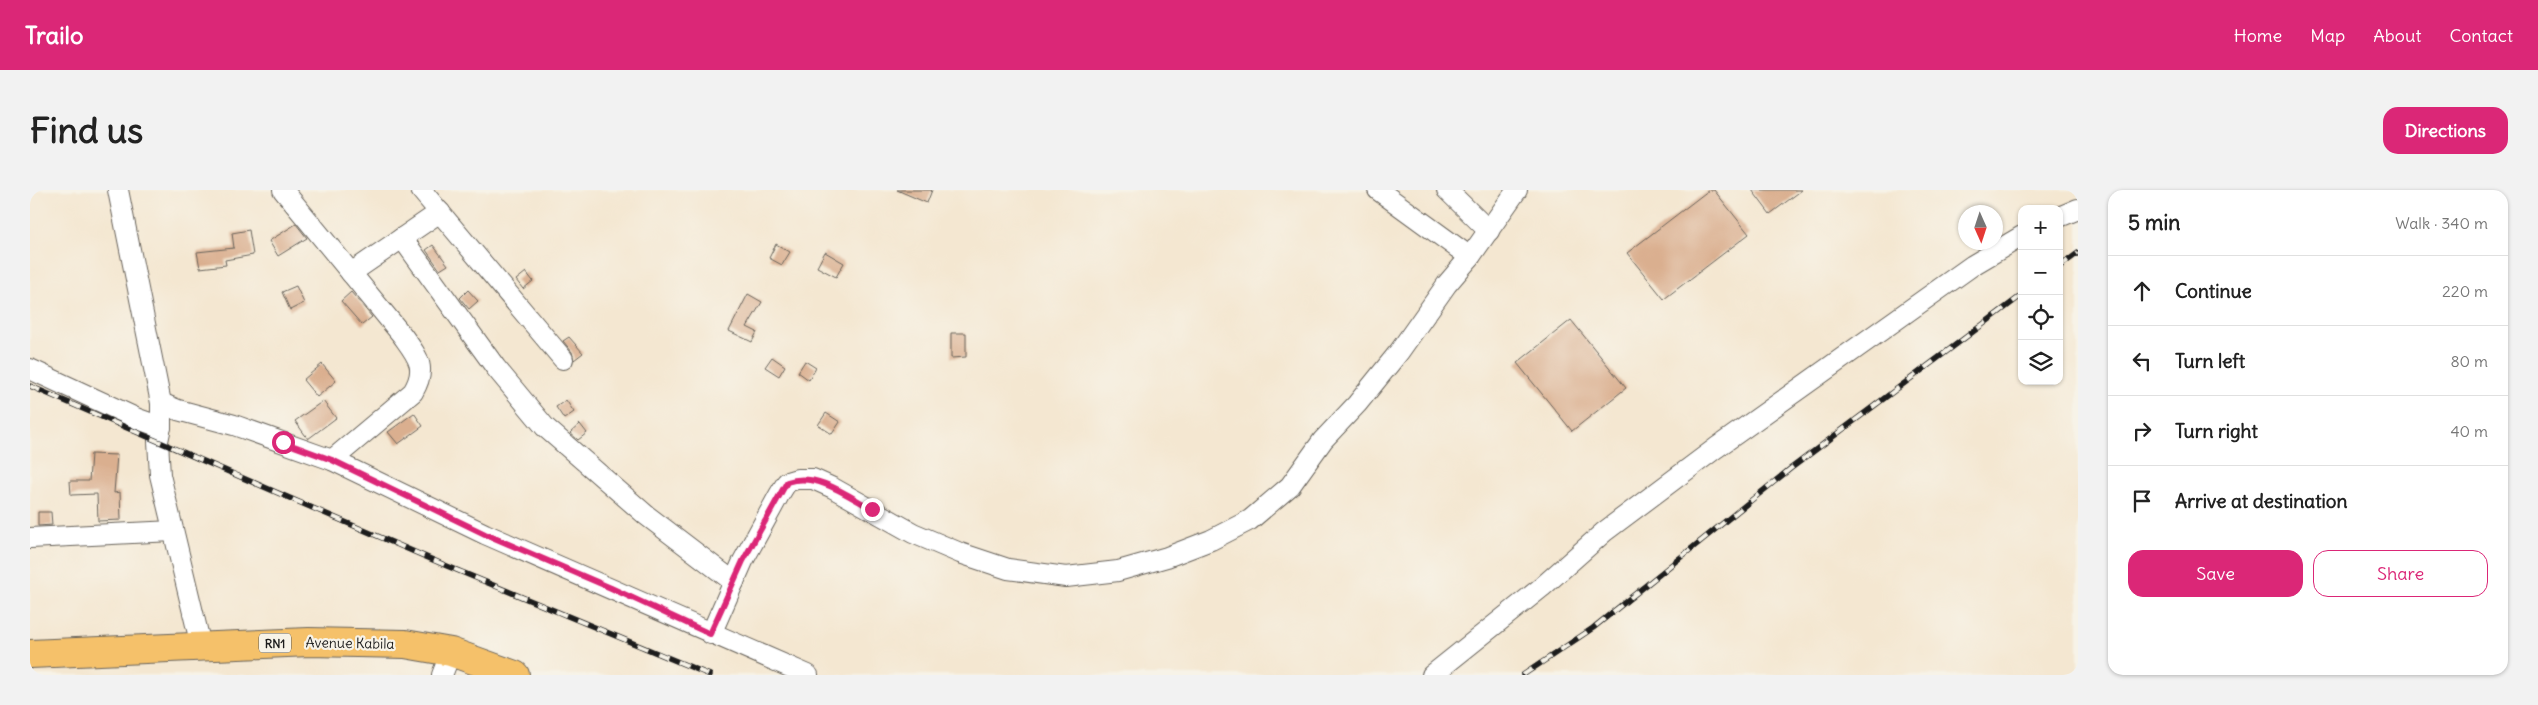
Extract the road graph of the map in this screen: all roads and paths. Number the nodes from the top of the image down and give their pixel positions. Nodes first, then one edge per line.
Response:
1 (118, 190) edge
2 (283, 190) edge
3 (421, 190) edge
4 (1378, 190) edge
5 (1447, 190) edge
6 (1515, 191) edge
7 (2078, 209) edge
8 (440, 212) junction
9 (2063, 215) edge
10 (1489, 231) junction
11 (402, 238) junction
12 (2018, 238) edge
13 (1470, 257) junction
14 (351, 273) junction
15 (562, 359) dead end
16 (30, 370) edge
17 (161, 403) junction
18 (161, 427) junction
19 (332, 460) junction
20 (174, 530) junction
21 (30, 538) edge
22 (734, 582) junction
23 (710, 634) junction
24 (201, 646) junction
25 (30, 654) edge
26 (446, 664) edge
27 (515, 675) edge
28 (808, 675) edge
29 (1432, 675) edge

1 - 17 street
2 - 14 street
3 - 8 street
4 - 13 street
5 - 10 street
6 - 10 street
7 - 9 street
8 - 11 street
8 - 15 street
10 - 13 street
11 - 14 street
11 - 22 street
12 - 29 street
13 - 22 street
14 - 19 street
16 - 18 street
17 - 18 street
17 - 19 street
18 - 20 street
19 - 23 street
20 - 21 street
20 - 24 street
22 - 23 street
23 - 28 street
24 - 25 highway, Avenue Kabila / RN1
24 - 26 highway, Avenue Kabila / RN1
26 - 27 highway, Avenue Kabila / RN1

